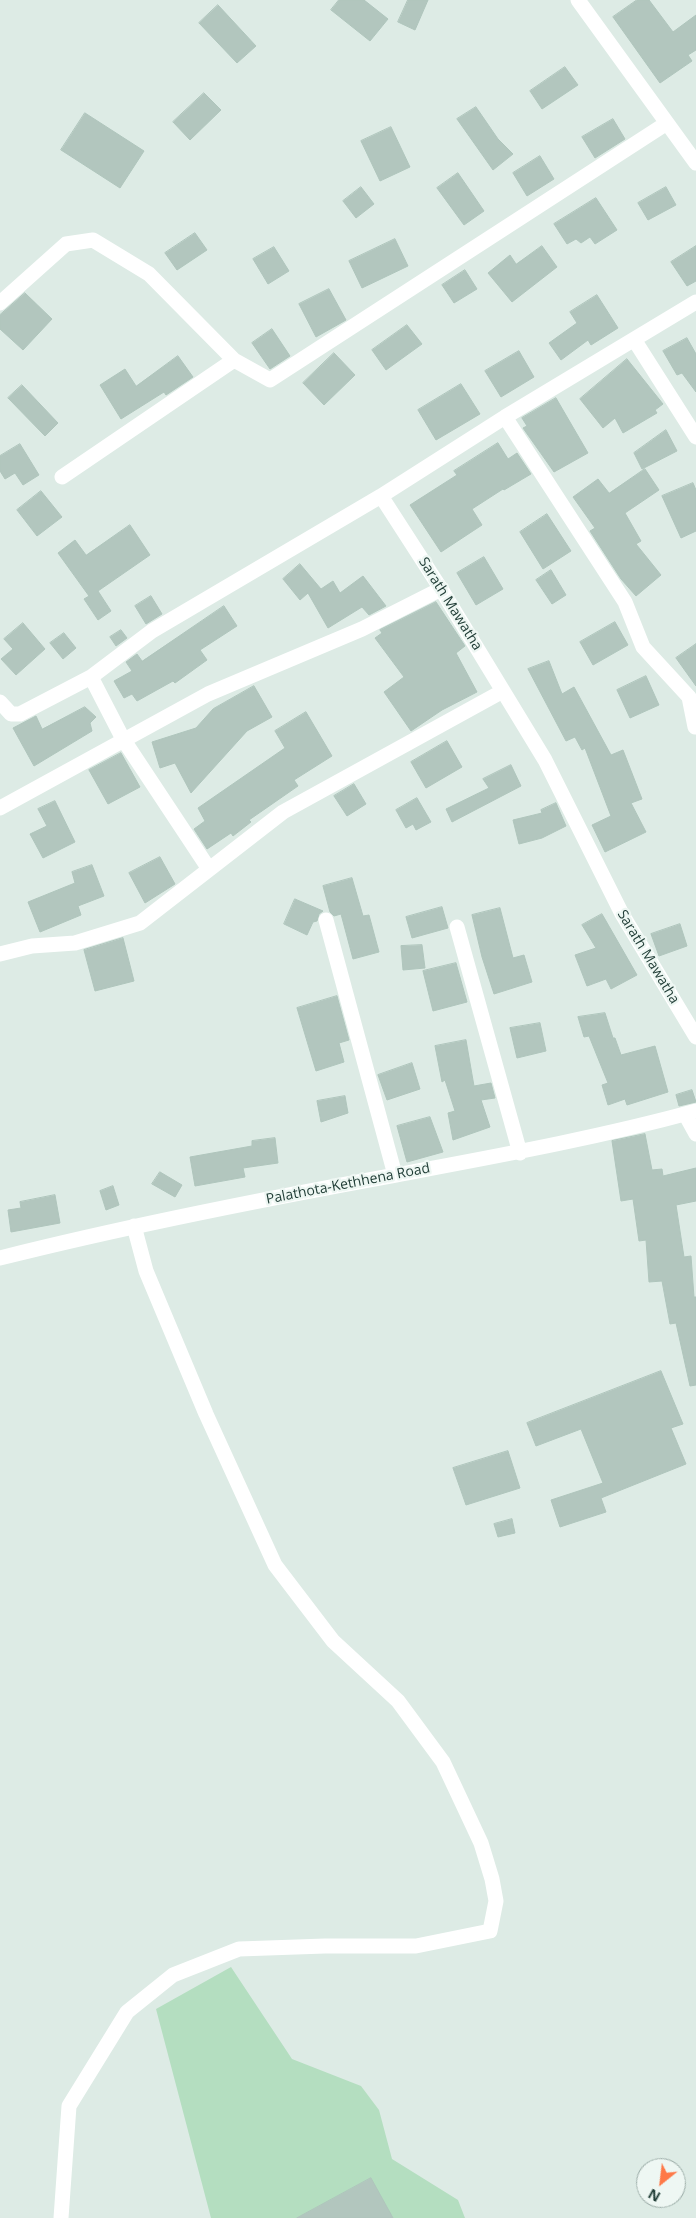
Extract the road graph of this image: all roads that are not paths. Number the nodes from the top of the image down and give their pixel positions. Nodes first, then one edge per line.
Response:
1 (578, 0) edge
2 (667, 123) junction
3 (696, 164) edge
4 (696, 302) edge
5 (0, 303) edge
6 (635, 341) junction
7 (234, 360) junction
8 (505, 417) junction
9 (696, 437) edge
10 (62, 477) dead end
11 (382, 496) junction
12 (441, 589) junction
13 (91, 677) junction
14 (503, 691) junction
15 (0, 702) edge
16 (694, 727) dead end
17 (123, 739) junction
18 (0, 808) edge
19 (209, 869) junction
20 (326, 920) dead end
21 (456, 927) dead end
22 (0, 954) edge
23 (696, 1037) edge
24 (691, 1113) edge
25 (696, 1134) edge
26 (520, 1152) junction
27 (395, 1175) junction
28 (134, 1226) junction
29 (0, 1258) edge
30 (61, 2218) edge

1 - 2 street
2 - 3 street
2 - 7 street
4 - 6 street
5 - 7 street
6 - 8 street
6 - 9 street
7 - 10 street
8 - 11 street
8 - 16 street
11 - 12 street, Sarath Mawatha
11 - 13 street
12 - 14 street, Sarath Mawatha
12 - 17 street
13 - 15 street
13 - 17 street
14 - 19 street
14 - 23 street, Sarath Mawatha
17 - 18 street
17 - 19 street
19 - 22 street
20 - 27 street
21 - 26 street
24 - 25 street
24 - 26 street, Palathota-Kethhena Road
26 - 27 street, Palathota-Kethhena Road
27 - 28 street, Palathota-Kethhena Road
28 - 29 street, Palathota-Kethhena Road
28 - 30 street

